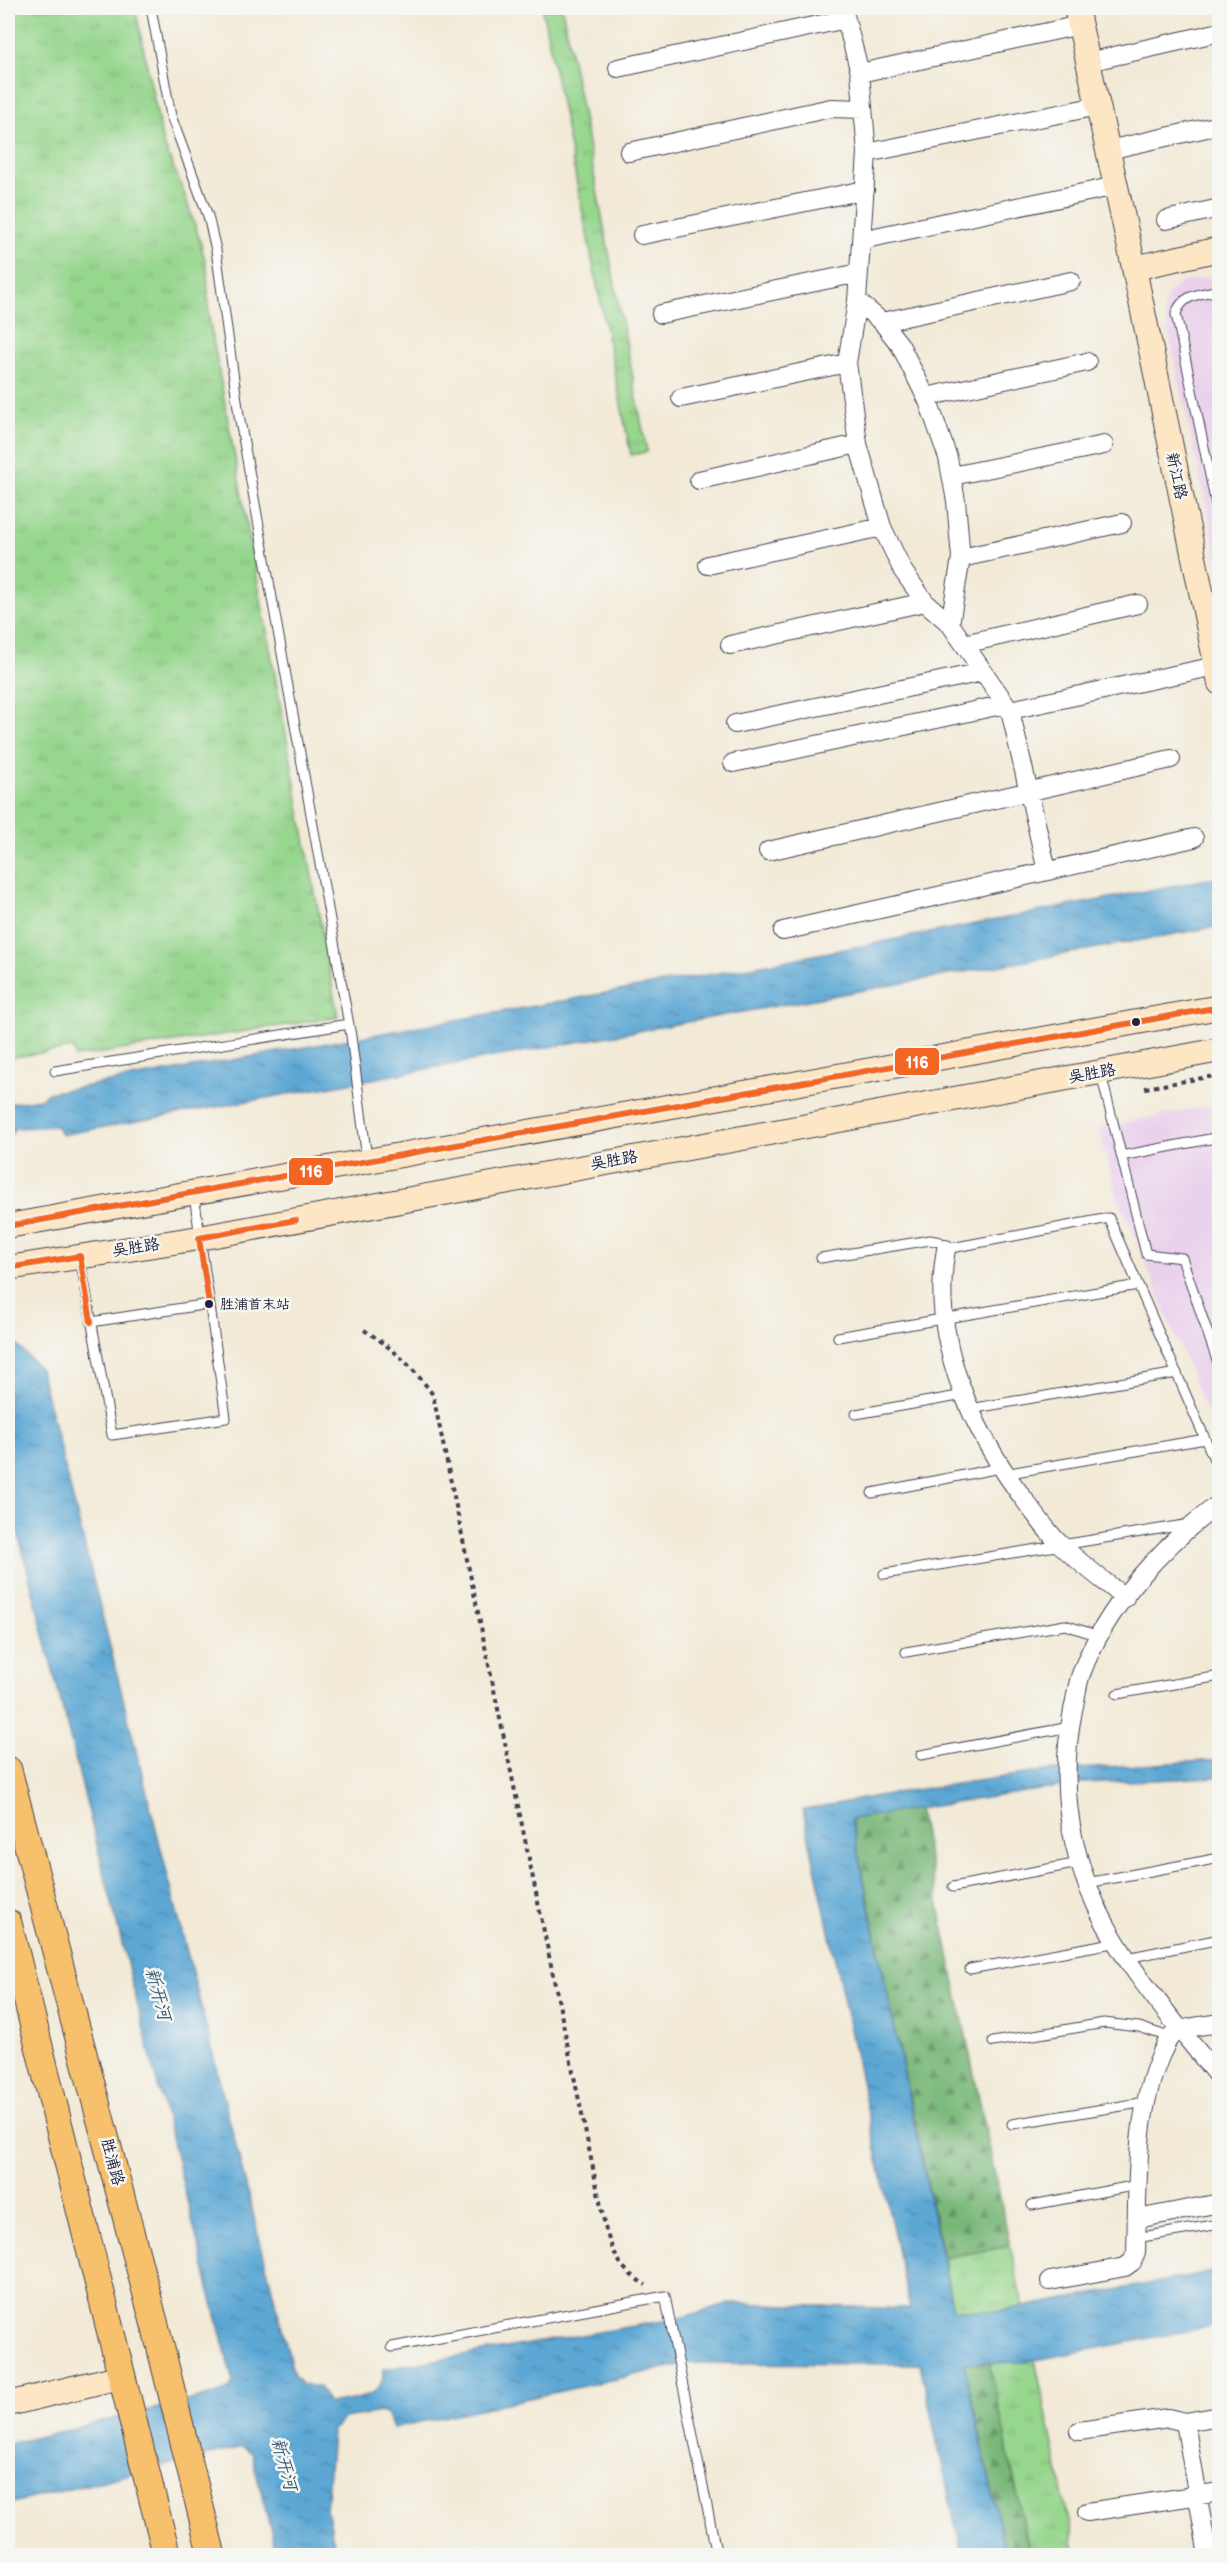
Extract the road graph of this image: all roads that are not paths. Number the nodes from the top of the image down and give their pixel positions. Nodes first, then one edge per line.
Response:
1 (151, 8) edge
2 (844, 13) edge
3 (1078, 16) edge
4 (1220, 32) edge
5 (1088, 62) junction
6 (618, 68) dead end
7 (860, 73) junction
8 (1098, 106) junction
9 (863, 109) junction
10 (1220, 125) edge
11 (1108, 150) junction
12 (629, 152) dead end
13 (867, 153) junction
14 (1116, 186) junction
15 (865, 190) junction
16 (1220, 208) edge
17 (1166, 220) dead end
18 (642, 235) dead end
19 (861, 240) junction
20 (1220, 249) edge
21 (1134, 268) junction
22 (859, 273) junction
23 (1071, 281) dead end
24 (1220, 290) edge
25 (857, 301) junction
26 (661, 314) dead end
27 (882, 322) junction
28 (1087, 362) dead end
29 (847, 363) junction
30 (926, 397) junction
31 (681, 398) dead end
32 (858, 444) junction
33 (1104, 444) dead end
34 (952, 476) junction
35 (699, 480) dead end
36 (1215, 480) edge
37 (1122, 523) dead end
38 (1220, 524) edge
39 (882, 527) junction
40 (961, 558) junction
41 (708, 566) dead end
42 (925, 602) junction
43 (1138, 604) dead end
44 (950, 624) junction
45 (964, 644) junction
46 (730, 645) dead end
47 (983, 672) junction
48 (1218, 674) edge
49 (1008, 707) junction
50 (735, 724) dead end
51 (1171, 759) dead end
52 (733, 763) dead end
53 (1028, 791) junction
54 (1194, 838) dead end
55 (768, 851) dead end
56 (1047, 871) junction
57 (783, 931) dead end
58 (1220, 1007) edge
59 (349, 1024) junction
60 (1220, 1050) edge
61 (55, 1071) dead end
62 (1100, 1072) junction
63 (1220, 1137) edge
64 (1121, 1156) junction
65 (367, 1161) junction
66 (194, 1194) junction
67 (8, 1226) edge
68 (199, 1238) junction
69 (946, 1249) junction
70 (80, 1256) junction
71 (821, 1258) dead end
72 (8, 1268) edge
73 (1138, 1285) junction
74 (209, 1304) junction
75 (944, 1316) junction
76 (91, 1322) junction
77 (838, 1336) dead end
78 (1220, 1369) edge
79 (1177, 1373) junction
80 (967, 1402) junction
81 (856, 1414) dead end
82 (1205, 1438) junction
83 (1002, 1471) junction
84 (1220, 1473) edge
85 (872, 1493) dead end
86 (1220, 1503) edge
87 (1191, 1524) junction
88 (1059, 1544) junction
89 (884, 1574) dead end
90 (1125, 1598) junction
91 (1099, 1636) junction
92 (906, 1652) dead end
93 (1220, 1676) edge
94 (1117, 1695) dead end
95 (1070, 1727) junction
96 (921, 1755) dead end
97 (8, 1770) edge
98 (1220, 1858) edge
99 (1079, 1863) junction
100 (1087, 1883) junction
101 (953, 1887) dead end
102 (8, 1923) edge
103 (1220, 1939) edge
104 (1122, 1950) junction
105 (970, 1969) dead end
106 (1220, 2023) edge
107 (1175, 2034) junction
108 (993, 2042) dead end
109 (1220, 2079) edge
110 (1146, 2102) junction
111 (1012, 2124) dead end
112 (1138, 2185) junction
113 (1220, 2203) edge
114 (1032, 2205) dead end
115 (1137, 2219) junction
116 (1220, 2224) edge
117 (1136, 2238) junction
118 (1050, 2281) dead end
119 (392, 2347) dead end
120 (123, 2376) junction
121 (8, 2404) edge
122 (1220, 2416) edge
123 (1185, 2422) junction
124 (1078, 2431) dead end
125 (1220, 2492) edge
126 (1197, 2496) junction
127 (1088, 2512) dead end
128 (167, 2556) edge
129 (212, 2556) edge
130 (717, 2556) edge
131 (1208, 2556) edge

1 - 59 lane
2 - 6 street
2 - 7 street
3 - 5 main road, 新江路
3 - 7 street
4 - 5 street
5 - 8 main road, 新江路
7 - 9 street
8 - 11 main road, 新江路
8 - 13 street
9 - 12 street
9 - 13 street
10 - 11 street
11 - 14 main road, 新江路
13 - 15 street
14 - 19 street
14 - 21 main road, 新江路
15 - 18 street
15 - 19 street
16 - 17 street
19 - 22 street
20 - 21 main road
21 - 48 main road, 新江路
22 - 25 street
22 - 26 street
23 - 27 street
24 - 36 lane
25 - 27 street
25 - 29 street
27 - 30 street
28 - 30 street
29 - 31 street
29 - 32 street
30 - 34 street
32 - 35 street
32 - 39 street
33 - 34 street
34 - 40 street
36 - 38 lane
37 - 40 street
39 - 41 street
39 - 42 street
40 - 44 street
42 - 44 street
42 - 46 street
43 - 45 street
44 - 45 street
45 - 47 street
47 - 49 street
47 - 50 street
48 - 49 street
49 - 52 street
49 - 53 street
51 - 53 street
53 - 55 street
53 - 56 street
54 - 56 street
56 - 57 street
58 - 65 main road
59 - 61 lane
59 - 65 lane
60 - 62 main road, 吴胜路
62 - 64 lane
62 - 68 main road, 吴胜路
63 - 64 lane
64 - 78 lane
65 - 66 main road
66 - 67 main road
66 - 68 lane
68 - 70 main road, 吴胜路
68 - 74 lane
69 - 71 lane
69 - 73 lane
69 - 75 street
70 - 72 main road, 吴胜路
70 - 76 lane
73 - 75 lane
73 - 79 lane
74 - 76 lane
74 - 76 lane
75 - 77 lane
75 - 80 street
79 - 80 lane
79 - 82 lane
80 - 81 lane
80 - 83 street
82 - 83 lane
82 - 84 lane
83 - 85 lane
83 - 88 street
86 - 87 street
87 - 88 lane
87 - 90 street
88 - 89 lane
88 - 90 street
90 - 91 street
91 - 92 lane
91 - 95 street
93 - 94 lane
95 - 96 lane
95 - 99 street
97 - 129 main road, 胜浦路
98 - 100 lane
99 - 100 street
99 - 101 lane
100 - 104 street
102 - 120 main road
103 - 104 lane
104 - 105 lane
104 - 107 street
106 - 107 street
107 - 108 lane
107 - 109 street
107 - 110 street
110 - 111 lane
110 - 112 street
112 - 114 lane
112 - 115 street
113 - 115 street
115 - 117 street
116 - 117 lane
117 - 118 street
119 - 130 lane
120 - 121 main road
120 - 128 main road
122 - 123 street
123 - 124 street
123 - 126 street
125 - 126 street
126 - 127 street
126 - 131 street

